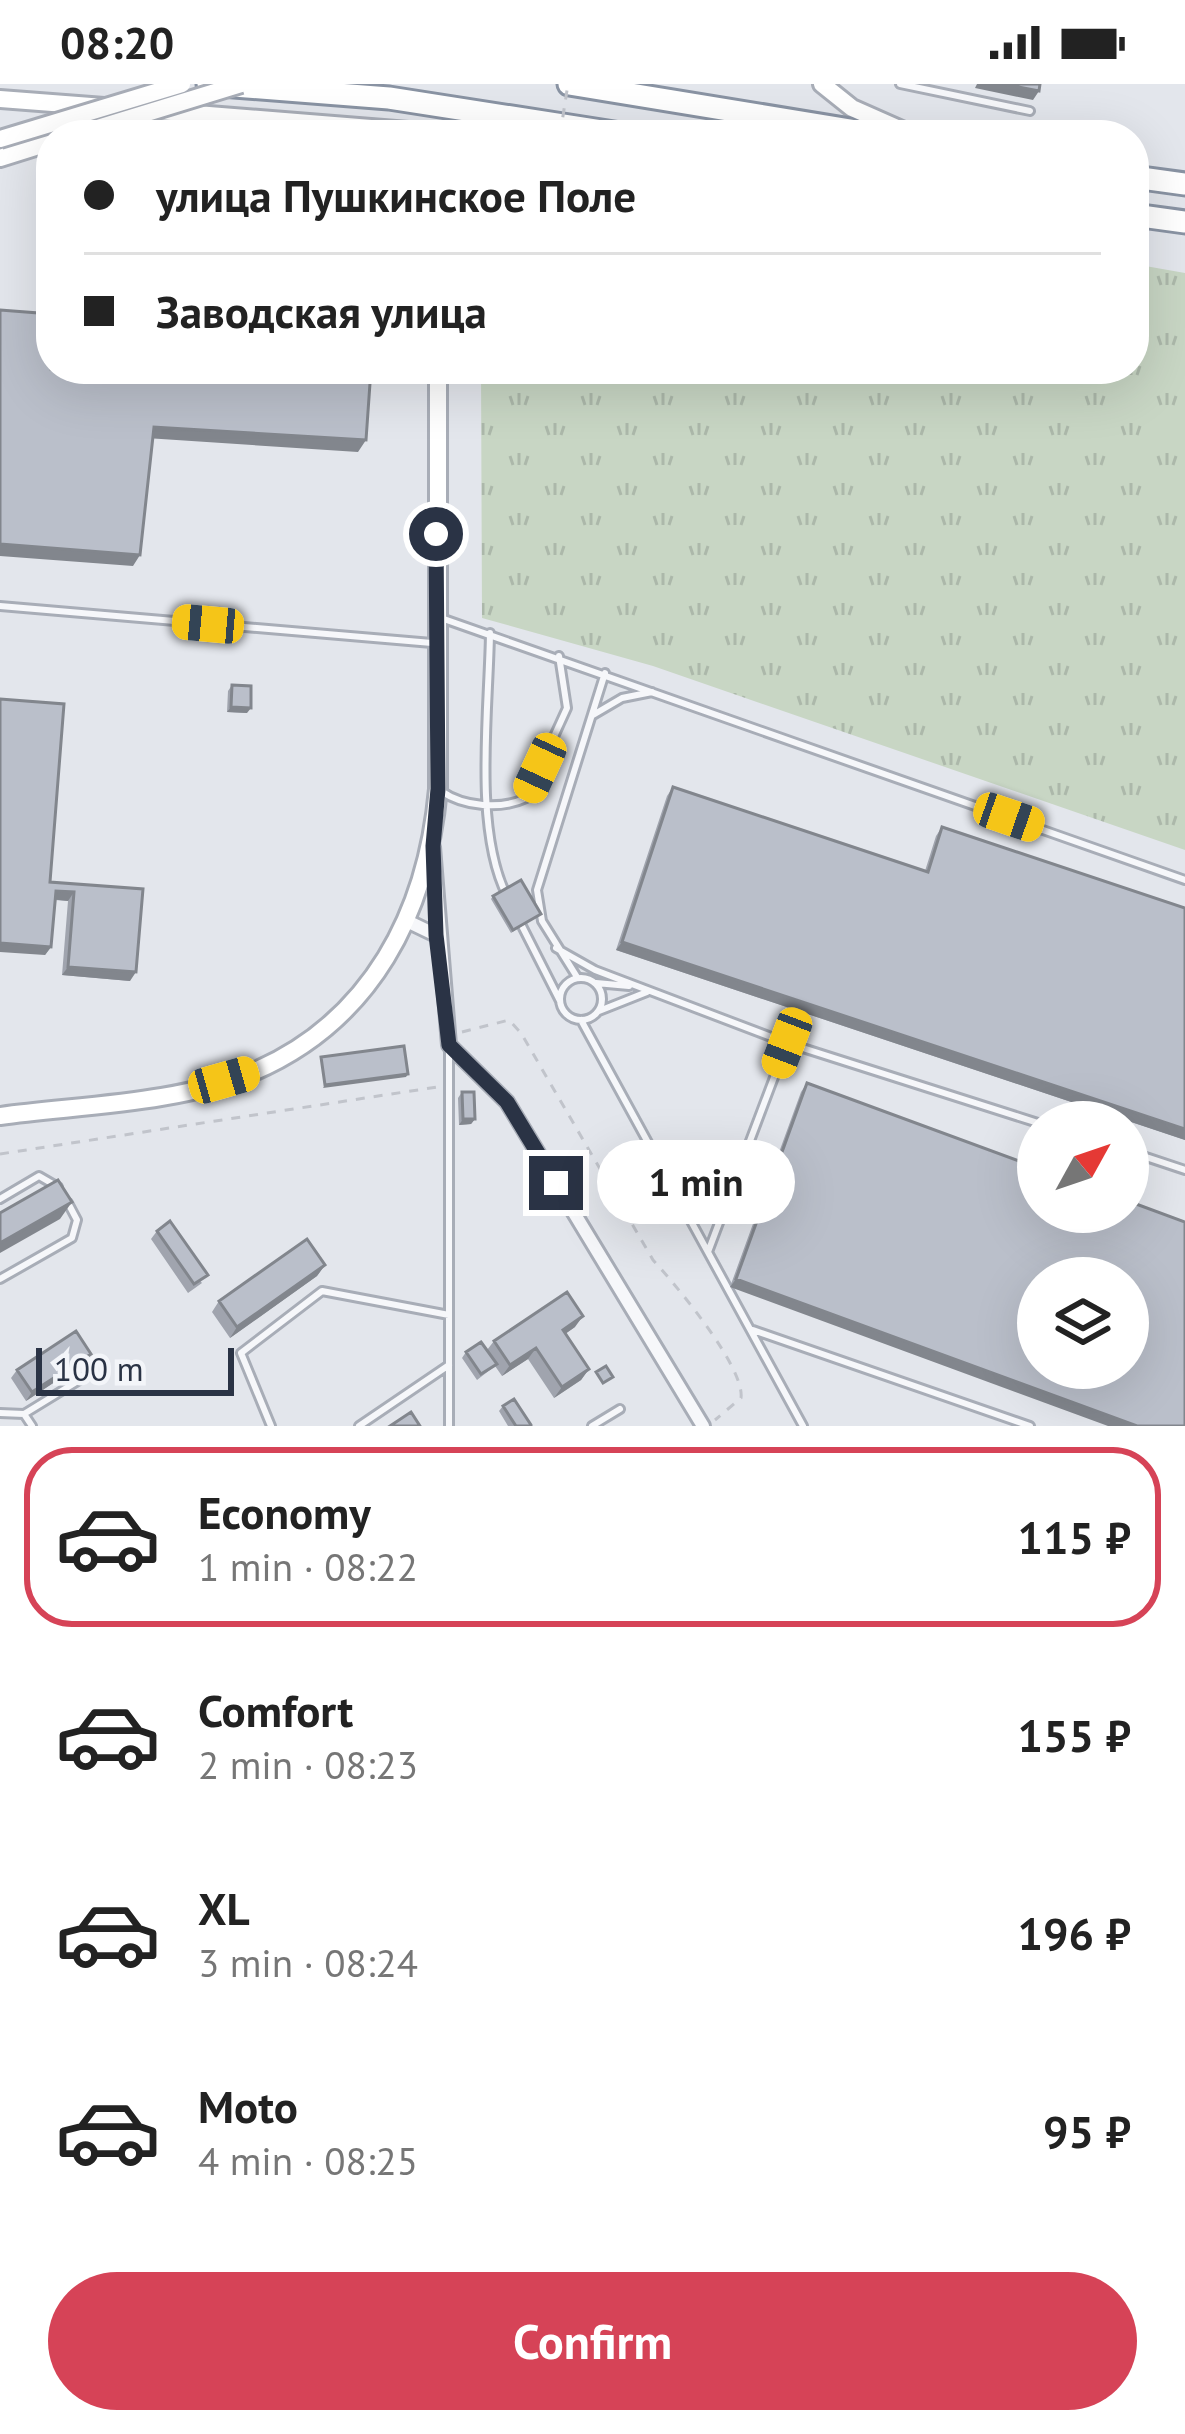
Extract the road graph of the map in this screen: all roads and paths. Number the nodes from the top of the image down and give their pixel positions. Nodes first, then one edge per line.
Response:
1 (182, 84) edge
2 (208, 84) edge
3 (241, 84) edge
4 (568, 84) edge
5 (822, 84) edge
6 (900, 84) edge
7 (0, 99) edge
8 (1030, 111) dead end
9 (63, 120) edge
10 (124, 120) edge
11 (258, 120) edge
12 (531, 120) edge
13 (562, 120) edge
14 (788, 120) edge
15 (879, 120) edge
16 (36, 128) edge
17 (0, 139) edge
18 (36, 147) edge
19 (0, 158) edge
20 (1149, 179) edge
21 (1185, 184) edge
22 (1149, 217) edge
23 (1185, 222) edge
24 (437, 384) edge
25 (0, 606) edge
26 (436, 616) junction
27 (490, 633) junction
28 (436, 644) junction
29 (559, 656) junction
30 (605, 673) junction
31 (656, 691) junction
32 (590, 718) junction
33 (438, 789) junction
34 (488, 805) junction
35 (433, 846) junction
36 (1185, 880) edge
37 (409, 922) junction
38 (436, 935) junction
39 (556, 948) junction
40 (577, 977) junction
41 (596, 983) junction
42 (650, 991) junction
43 (560, 1000) junction
44 (599, 1011) junction
45 (581, 1020) junction
46 (449, 1040) junction
47 (787, 1043) junction
48 (449, 1085) junction
49 (0, 1116) edge
50 (1017, 1116) edge
51 (0, 1154) edge
52 (1149, 1158) edge
53 (1185, 1170) edge
54 (0, 1199) edge
55 (708, 1252) junction
56 (0, 1279) edge
57 (449, 1315) junction
58 (750, 1328) junction
59 (449, 1365) junction
60 (86, 1376) dead end
61 (620, 1409) dead end
62 (0, 1413) edge
63 (24, 1414) junction
64 (804, 1425) edge
65 (32, 1426) edge
66 (271, 1426) edge
67 (359, 1426) edge
68 (449, 1426) edge
69 (592, 1426) edge
70 (706, 1426) edge
71 (1030, 1426) edge

1 - 9 main road, bridge
2 - 12 highway
3 - 10 main road, bridge
4 - 13 path, bridge
4 - 14 highway
5 - 15 main road
6 - 8 lane
7 - 11 main road
16 - 17 main road, bridge
18 - 19 main road
20 - 21 highway
22 - 23 highway
24 - 26 main road
25 - 28 lane
26 - 27 lane
26 - 28 main road
27 - 29 lane
27 - 34 lane
28 - 33 main road
29 - 30 lane
29 - 34 lane
30 - 31 lane
30 - 32 lane
31 - 32 lane
31 - 36 lane
32 - 39 lane
33 - 34 lane
33 - 35 main road
34 - 43 lane
35 - 37 main road
35 - 38 street
37 - 38 street
37 - 49 main road
38 - 46 street
39 - 40 lane
39 - 42 lane
40 - 41 lane
40 - 43 lane
41 - 42 lane
41 - 44 lane
42 - 44 lane
42 - 47 lane
43 - 45 lane
44 - 45 lane
45 - 55 lane
46 - 48 lane
46 - 70 street
46 - 70 path
47 - 50 lane
47 - 55 lane
48 - 51 path
48 - 57 lane
52 - 53 lane
54 - 56 lane
55 - 58 lane
57 - 59 lane
57 - 66 lane
58 - 64 lane
58 - 71 lane
59 - 67 lane
59 - 68 lane
60 - 63 lane
61 - 69 lane
62 - 63 lane
63 - 65 lane

